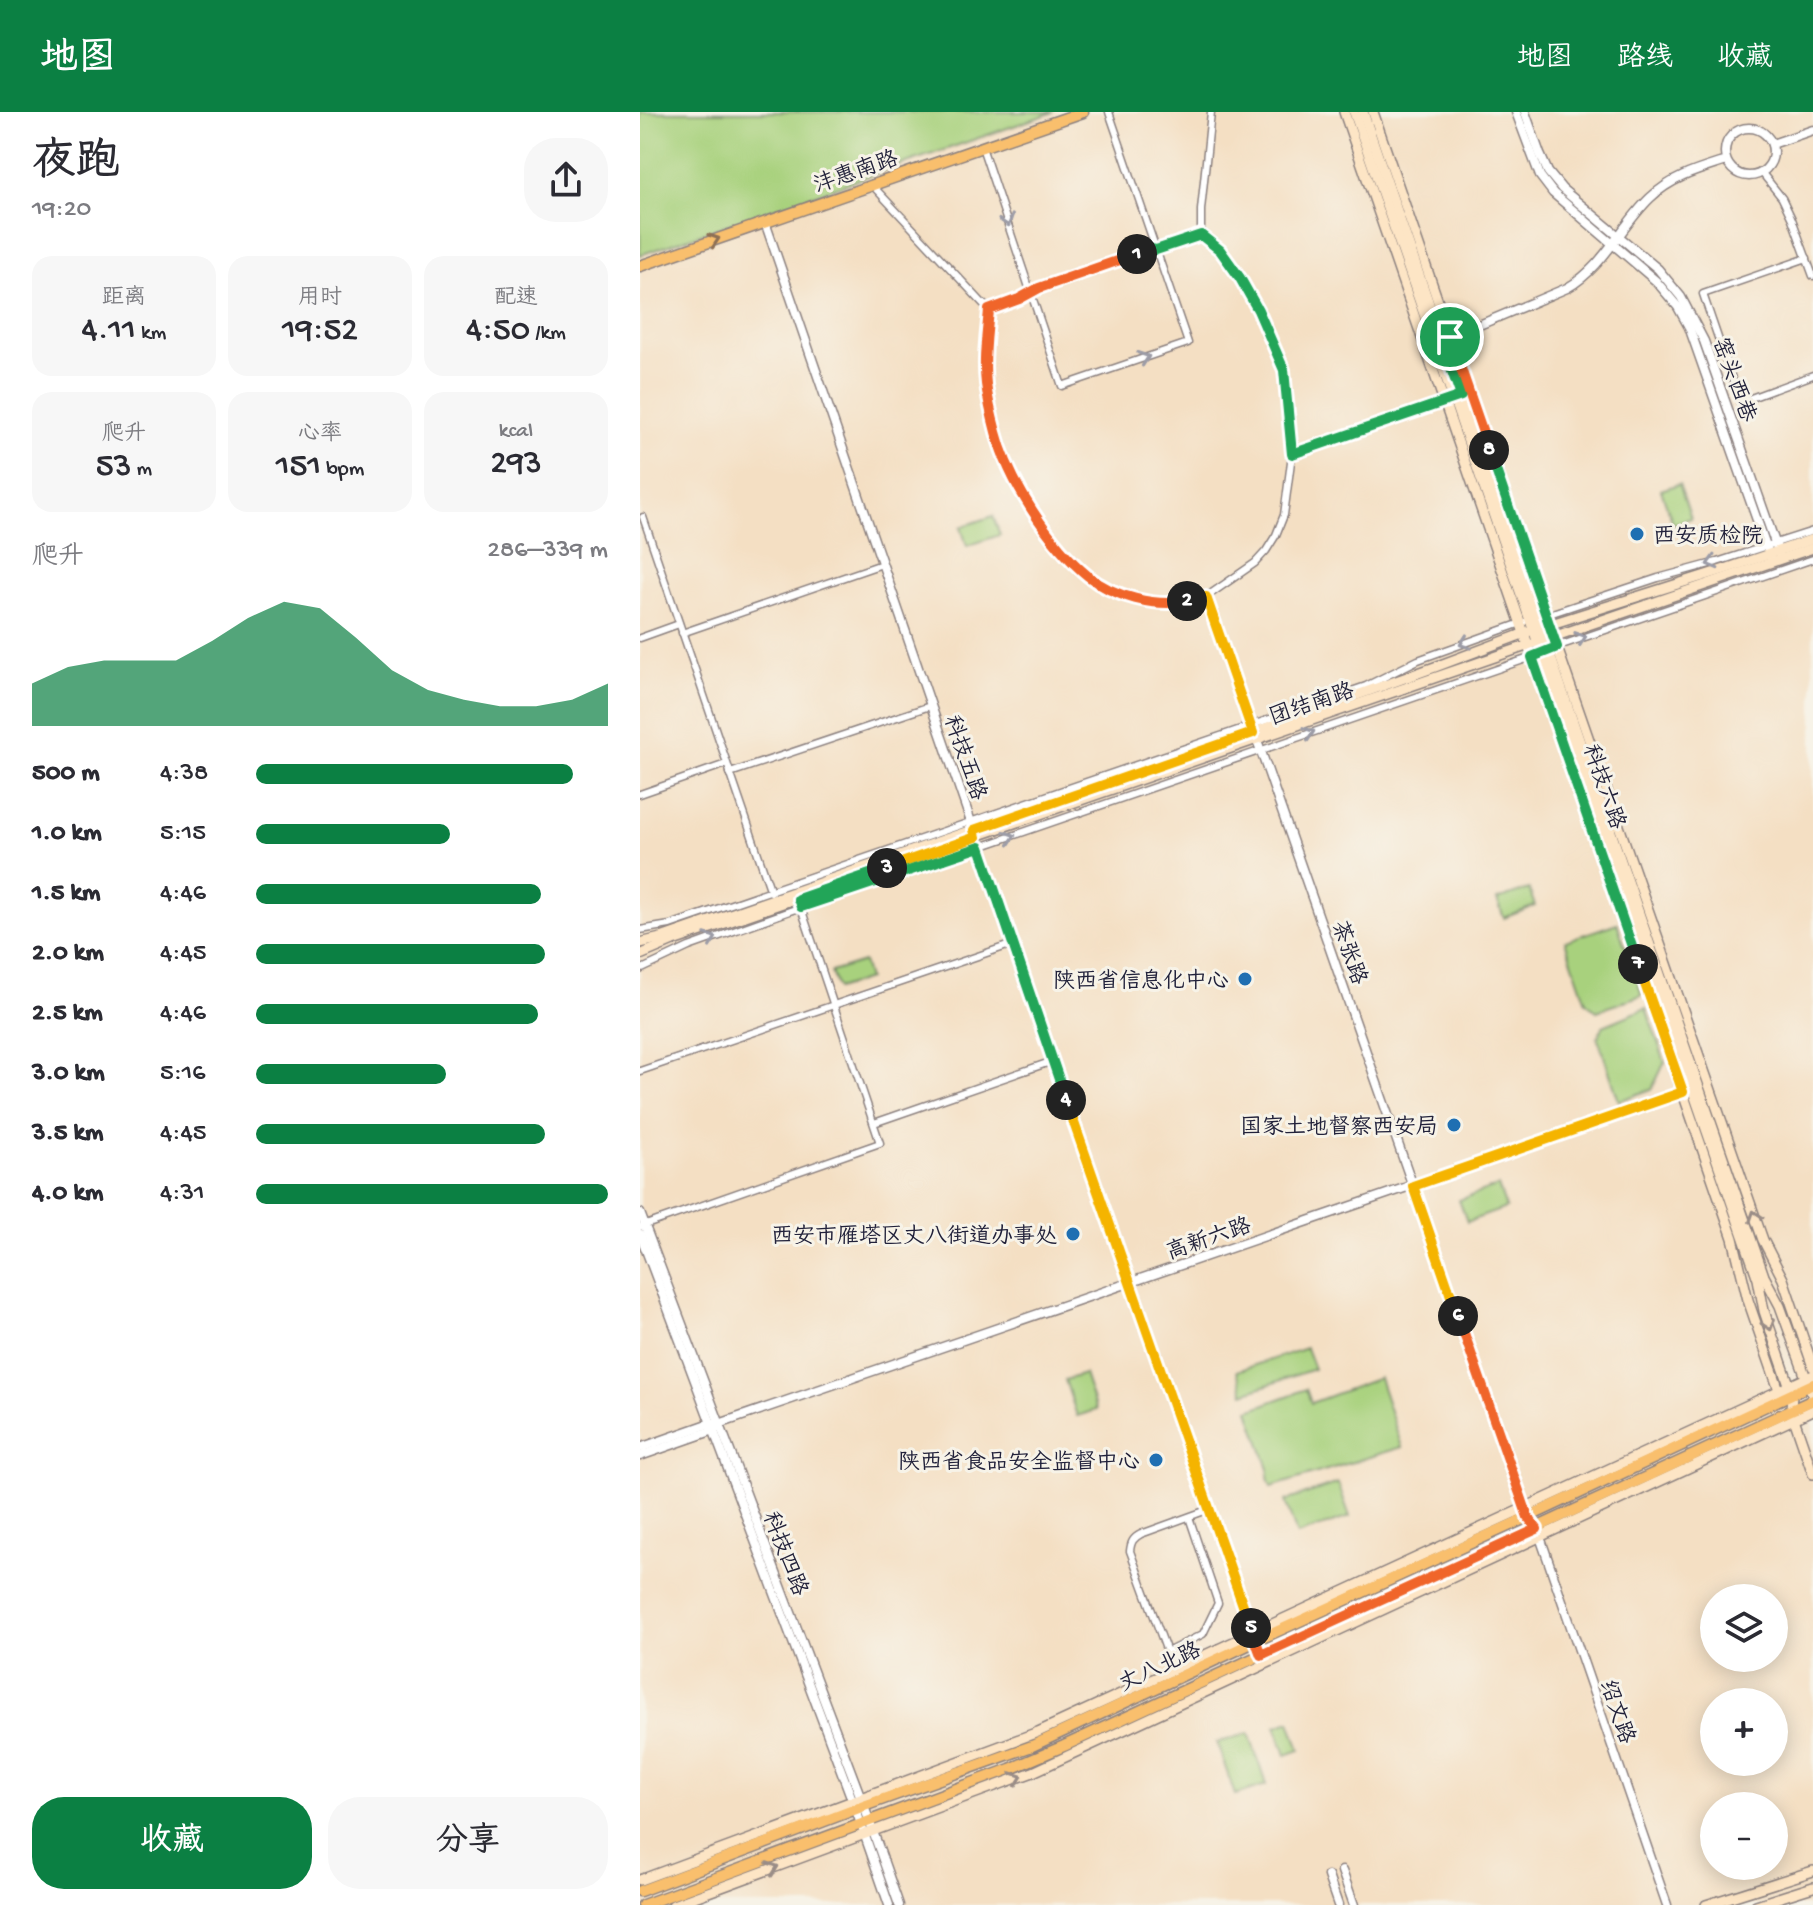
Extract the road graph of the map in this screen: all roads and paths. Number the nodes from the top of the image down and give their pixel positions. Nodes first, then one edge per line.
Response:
1 (1083, 112) edge
2 (1109, 112) edge
3 (1211, 112) edge
4 (1344, 112) edge
5 (1354, 112) edge
6 (1363, 112) edge
7 (1373, 112) edge
8 (1516, 112) edge
9 (1525, 112) edge
10 (1813, 130) edge
11 (1772, 144) junction
12 (982, 147) junction
13 (1726, 161) junction
14 (1762, 173) junction
15 (872, 185) junction
16 (765, 222) junction
17 (1201, 235) junction
18 (1616, 240) junction
19 (1156, 250) junction
20 (1807, 258) junction
21 (640, 266) edge
22 (1813, 276) edge
23 (1031, 292) junction
24 (989, 310) junction
25 (1442, 340) junction
26 (1813, 375) edge
27 (1453, 399) junction
28 (1292, 454) junction
29 (643, 517) dead end
30 (1813, 531) edge
31 (1813, 539) edge
32 (1813, 548) edge
33 (1773, 553) junction
34 (1813, 559) edge
35 (882, 564) junction
36 (1206, 597) junction
37 (679, 624) junction
38 (1535, 624) junction
39 (682, 633) junction
40 (640, 638) edge
41 (1543, 646) junction
42 (930, 706) junction
43 (1256, 736) junction
44 (726, 764) junction
45 (730, 773) junction
46 (640, 794) edge
47 (975, 834) junction
48 (772, 894) junction
49 (799, 903) junction
50 (640, 930) edge
51 (640, 943) edge
52 (1013, 944) junction
53 (640, 955) edge
54 (640, 970) edge
55 (833, 1005) junction
56 (1053, 1061) junction
57 (640, 1071) edge
58 (1695, 1087) junction
59 (874, 1123) junction
60 (1413, 1186) junction
61 (640, 1213) edge
62 (641, 1229) edge
63 (1131, 1282) junction
64 (1813, 1367) edge
65 (1811, 1385) edge
66 (1791, 1389) junction
67 (1779, 1390) junction
68 (1813, 1410) edge
69 (1793, 1414) junction
70 (715, 1426) junction
71 (640, 1448) edge
72 (640, 1456) edge
73 (1813, 1474) edge
74 (1210, 1509) junction
75 (1527, 1512) junction
76 (1189, 1517) junction
77 (1538, 1533) junction
78 (1254, 1637) junction
79 (1262, 1660) junction
80 (858, 1804) junction
81 (867, 1828) junction
82 (1342, 1871) dead end
83 (1813, 1871) edge
84 (1328, 1876) dead end
85 (640, 1880) edge
86 (1813, 1887) edge
87 (640, 1891) edge
88 (643, 1905) edge
89 (673, 1905) edge
90 (889, 1905) edge
91 (899, 1905) edge
92 (1338, 1905) edge
93 (1354, 1905) edge
94 (1667, 1905) edge
95 (1706, 1905) edge
96 (1756, 1905) edge

1 - 12 main road, 沣惠南路
2 - 19 street
3 - 17 street
4 - 27 main road
5 - 25 main road, 科技六路
6 - 25 main road, 科技六路
7 - 25 main road
8 - 18 street
9 - 18 street
10 - 11 street
11 - 13 street
11 - 14 street
12 - 15 main road, 沣惠南路
12 -> 23 street
13 - 14 street
13 - 18 street
14 - 20 street
15 - 16 main road, 沣惠南路
15 - 24 street
21 -> 16 main road, 沣惠南路
16 - 35 street, 科技五路
17 - 19 street
17 - 28 street
18 - 25 street
18 - 33 street, 窑头西巷
19 - 23 street
23 -> 19 street
20 - 22 street
20 - 26 street
23 - 24 street
24 - 36 street
25 - 27 main road, 科技六路
25 - 38 main road
27 - 28 street
27 - 38 main road, 科技六路
27 - 38 main road
28 - 36 street
29 - 37 street
30 - 33 street
31 - 33 main road, 团结南路
32 - 33 main road, 团结南路
33 -> 38 main road, 团结南路
33 - 41 main road, 团结南路
41 -> 34 street
35 - 39 street
35 - 42 street, 科技五路
36 - 43 street
37 - 39 street
37 - 40 street
38 - 41 main road, 科技六路
38 - 41 main road
38 -> 43 main road, 团结南路
39 - 44 street
43 -> 41 main road, 团结南路
41 - 58 main road, 科技六路
41 - 58 main road
42 - 45 street
42 - 47 street, 科技五路
43 - 47 main road, 团结南路
47 -> 43 street
43 - 60 street, 茶张路
44 - 45 street
44 - 46 street
45 - 48 street
47 - 48 main road, 团结南路
47 - 49 main road, 团结南路
47 - 52 street, 科技五路
48 - 50 street
48 - 51 main road, 团结南路
49 - 53 main road, 团结南路
54 -> 49 street
49 - 55 street
52 - 55 street
52 - 56 street, 科技五路
55 - 57 street
55 - 59 street
56 - 59 street
56 - 63 street, 科技五路
58 - 60 street, 高新六路
64 -> 58 main road
58 - 65 main road, 科技六路
58 -> 66 main road, 科技六路
58 - 67 main road
59 - 62 street
60 - 63 street, 高新六路
60 - 75 street, 茶张路
61 - 62 street, 科技四路
62 - 70 street, 科技四路
63 - 70 street, 高新六路
63 - 74 street, 科技五路
65 - 66 main road, 丈八北路
65 - 69 main road, 丈八北路
66 - 67 main road
66 - 69 main road, 科技六路
66 - 75 main road, 丈八北路
67 - 75 main road
68 - 69 main road
69 - 73 main road, 科技六路
69 - 77 main road, 丈八北路
70 - 71 street, 高新六路
70 - 72 street, 高新六路
70 - 80 street, 科技四路
74 - 76 street
74 - 78 street, 科技五路
75 - 77 street, 绍文路
75 - 78 main road, 丈八北路
76 - 76 street
77 - 79 main road, 丈八北路
77 - 94 street, 绍文路
78 - 79 street, 科技五路
78 - 80 main road, 丈八北路
81 -> 79 main road, 丈八北路
80 - 81 street, 科技四路
80 - 85 main road
80 - 87 main road, 丈八北路
81 - 88 main road, 丈八北路
89 -> 81 main road
81 - 90 street, 科技四路
81 - 91 street, 科技四路
82 - 93 street
83 - 95 main road
84 - 92 street
86 - 96 main road

